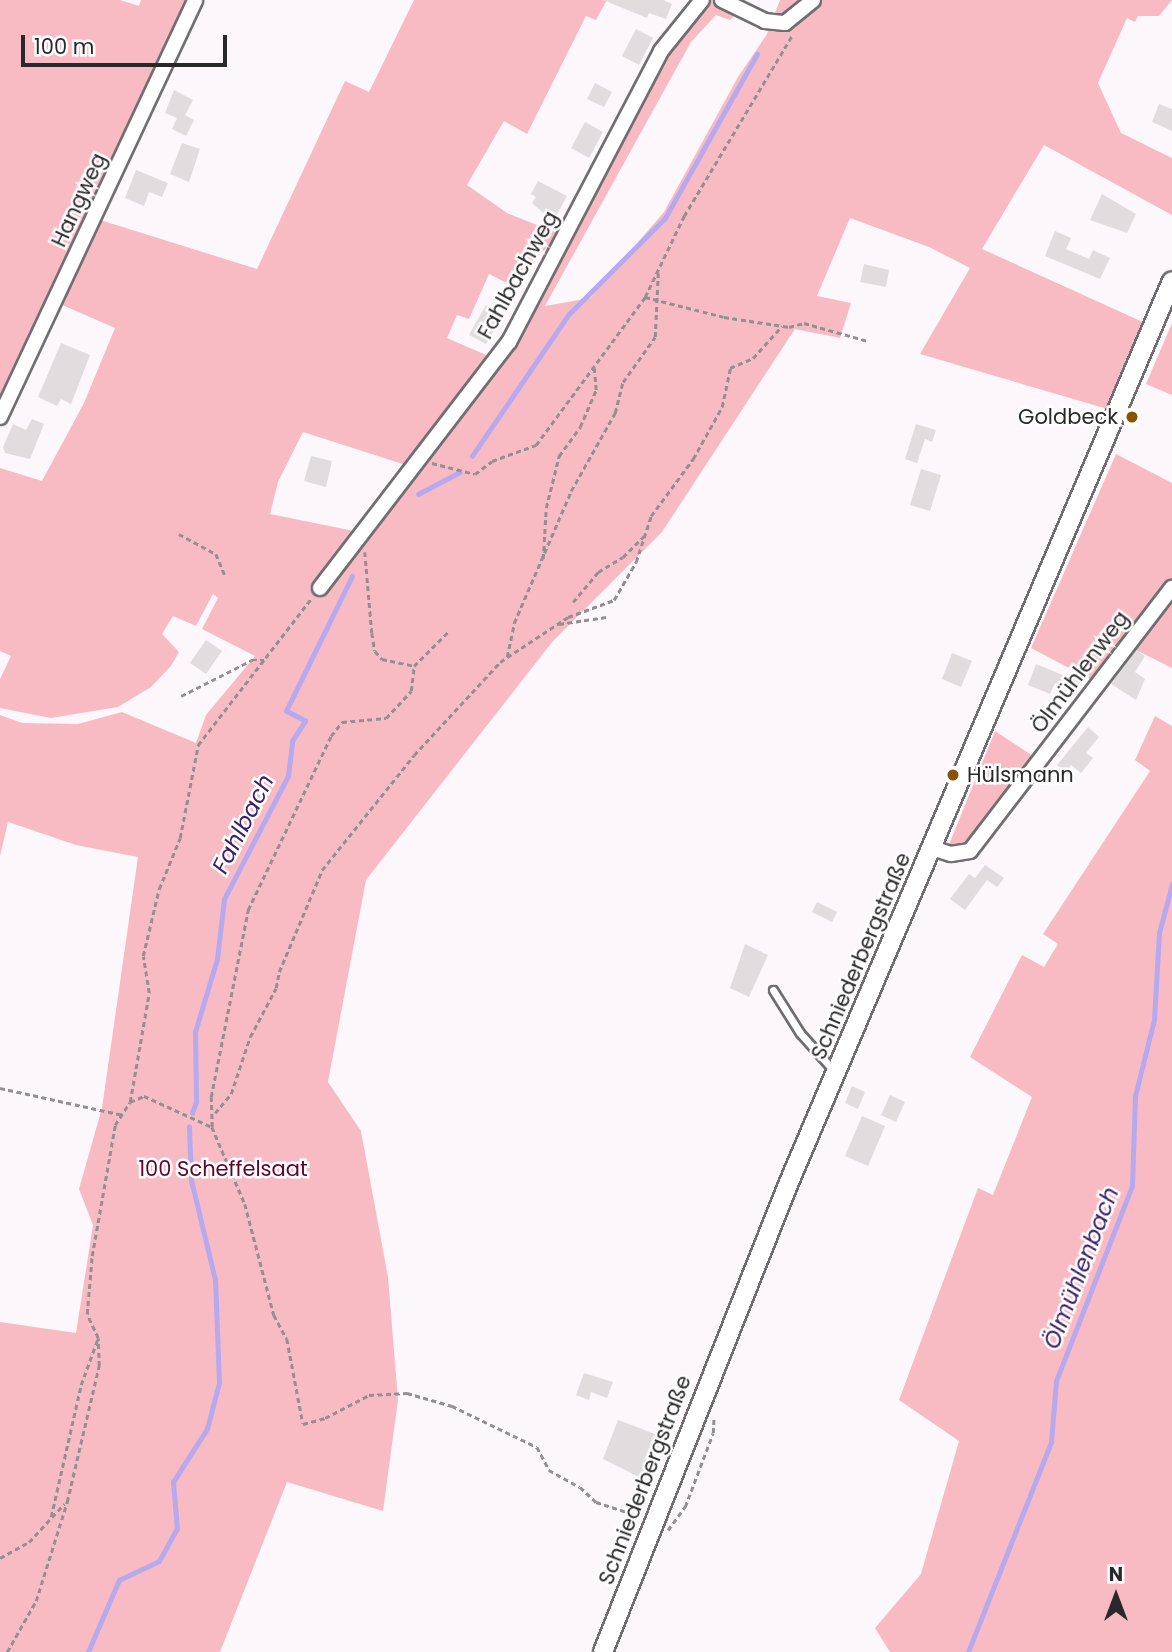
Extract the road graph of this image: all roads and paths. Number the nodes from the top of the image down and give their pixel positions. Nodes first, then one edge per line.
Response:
1 (195, 0) edge
2 (702, 0) edge
3 (722, 0) edge
4 (813, 0) edge
5 (799, 14) junction
6 (658, 270) junction
7 (1172, 281) edge
8 (645, 297) junction
9 (659, 297) junction
10 (782, 326) junction
11 (868, 341) dead end
12 (594, 366) junction
13 (0, 417) edge
14 (419, 460) junction
15 (179, 534) dead end
16 (360, 535) junction
17 (645, 536) junction
18 (543, 559) junction
19 (225, 575) dead end
20 (320, 588) joint
21 (1172, 588) edge
22 (573, 603) dead end
23 (606, 617) dead end
24 (555, 625) junction
25 (449, 631) dead end
26 (507, 657) junction
27 (264, 660) junction
28 (414, 666) junction
29 (181, 696) dead end
30 (932, 848) junction
31 (773, 990) dead end
32 (836, 1073) junction
33 (0, 1088) edge
34 (130, 1102) junction
35 (215, 1113) junction
36 (122, 1115) junction
37 (212, 1127) junction
38 (99, 1338) junction
39 (67, 1502) junction
40 (51, 1517) junction
41 (659, 1528) junction
42 (0, 1558) edge
43 (8, 1652) edge
44 (603, 1652) edge

1 - 13 street, Hangweg
2 - 14 street, Fahlbachweg
3 - 5 street
4 - 5 street
5 - 6 path
6 - 8 path
6 - 9 path
7 - 30 street, Schniederbergstraße
8 - 9 path
8 - 12 path
9 - 10 path
9 - 18 path
10 - 11 path
10 - 17 path
12 - 14 path
12 - 18 path
14 - 16 street, Fahlbachweg
15 - 19 path
16 - 20 street, Fahlbachweg
16 - 28 path
17 - 22 path
17 - 24 path
18 - 26 path
20 - 27 path
21 - 30 street, Ölmühlenweg
23 - 24 path
24 - 26 path
25 - 28 path
26 - 35 path
27 - 29 path
27 - 34 path
28 - 35 path
30 - 32 street, Schniederbergstraße
31 - 32 lane
32 - 41 street, Schniederbergstraße
33 - 36 path
34 - 36 path
34 - 37 path
35 - 37 path
36 - 38 path
37 - 41 path
38 - 39 path
38 - 40 path
39 - 40 path
39 - 43 path
40 - 42 path
41 - 44 street, Schniederbergstraße

